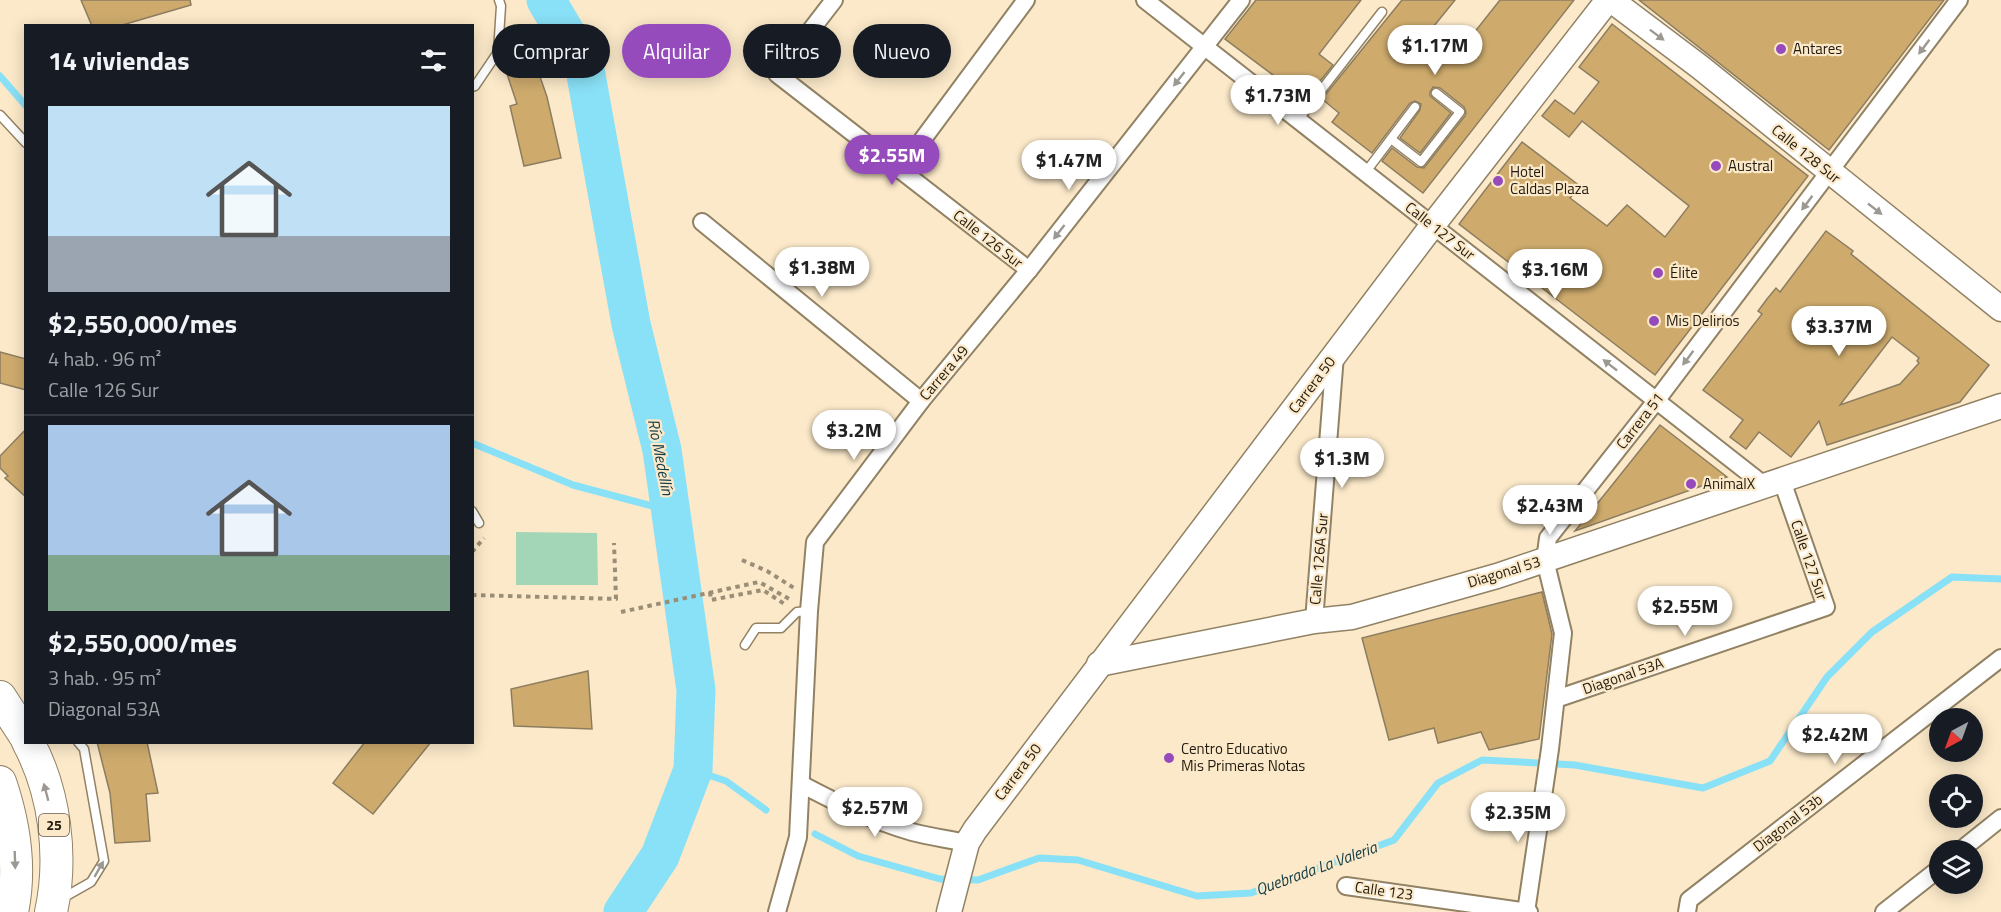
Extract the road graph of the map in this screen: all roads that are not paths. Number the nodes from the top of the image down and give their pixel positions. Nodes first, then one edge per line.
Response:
1 (499, 0) edge
2 (834, 0) edge
3 (1026, 0) edge
4 (1144, 0) edge
5 (1241, 0) edge
6 (1609, 0) edge
7 (1959, 0) edge
8 (1382, 12) dead end
9 (1204, 47) junction
10 (474, 86) edge
11 (1436, 93) dead end
12 (1415, 107) dead end
13 (0, 115) edge
14 (1298, 120) junction
15 (1391, 139) junction
16 (24, 141) edge
17 (900, 170) junction
18 (1365, 172) junction
19 (1830, 173) junction
20 (702, 222) dead end
21 (1432, 226) junction
22 (1029, 270) junction
23 (2001, 309) edge
24 (1335, 355) junction
25 (921, 401) junction
26 (1656, 401) junction
27 (2001, 406) edge
28 (1772, 482) junction
29 (474, 514) edge
30 (479, 523) dead end
31 (1545, 560) junction
32 (1826, 607) joint
33 (809, 610) junction
34 (1314, 621) junction
35 (745, 645) dead end
36 (2001, 658) edge
37 (1099, 664) junction
38 (0, 697) edge
39 (1556, 699) junction
40 (24, 731) edge
41 (29, 744) edge
42 (80, 744) edge
43 (0, 782) edge
44 (801, 784) junction
45 (1998, 826) edge
46 (1976, 840) edge
47 (964, 853) junction
48 (1929, 877) edge
49 (1346, 886) dead end
50 (951, 904) edge
51 (1688, 906) edge
52 (52, 908) edge
53 (12, 912) edge
54 (777, 912) edge
55 (1527, 912) edge
56 (1884, 912) edge

1 - 10 lane
2 - 17 street, Calle 126 Sur
3 - 17 street
4 - 9 street, Calle 127 Sur
5 - 9 street, Carrera 49
6 -> 19 street, Calle 128 Sur
6 - 21 street, Carrera 50
7 -> 19 street, Carrera 51
8 - 14 lane
9 - 14 street, Calle 127 Sur
9 -> 22 street, Carrera 49
11 - 15 lane
12 - 15 lane
13 - 16 lane
14 - 18 street, Calle 127 Sur
15 - 18 lane
17 - 22 street, Calle 126 Sur
18 - 21 street, Calle 127 Sur
19 -> 23 street, Calle 128 Sur
19 -> 26 street, Carrera 51
20 - 25 street
21 - 24 street, Carrera 50
26 -> 21 street, Calle 127 Sur
22 - 25 street, Carrera 49
24 - 34 street, Calle 126A Sur
24 - 37 street, Carrera 50
25 - 33 street, Carrera 49
26 - 28 street, Calle 127 Sur
26 - 31 street, Carrera 51
27 - 28 street, Diagonal 53
28 - 31 street, Diagonal 53
28 - 32 street, Calle 127 Sur
29 - 30 lane
31 - 34 street, Diagonal 53
31 - 39 street, Carrera 51
32 - 39 street, Diagonal 53A
33 - 35 lane
33 - 44 street, Carrera 49
34 - 37 street, Diagonal 53
36 - 51 street, Diagonal 53b
37 - 47 street, Carrera 50
38 - 40 highway, 25
39 - 55 street, Carrera 51
52 -> 41 highway, 25
52 -> 42 lane
43 -> 53 highway
44 - 47 street
44 - 54 street, Carrera 49
45 - 46 street
47 - 50 street, Carrera 50
48 - 56 street
49 - 55 street, Calle 123

